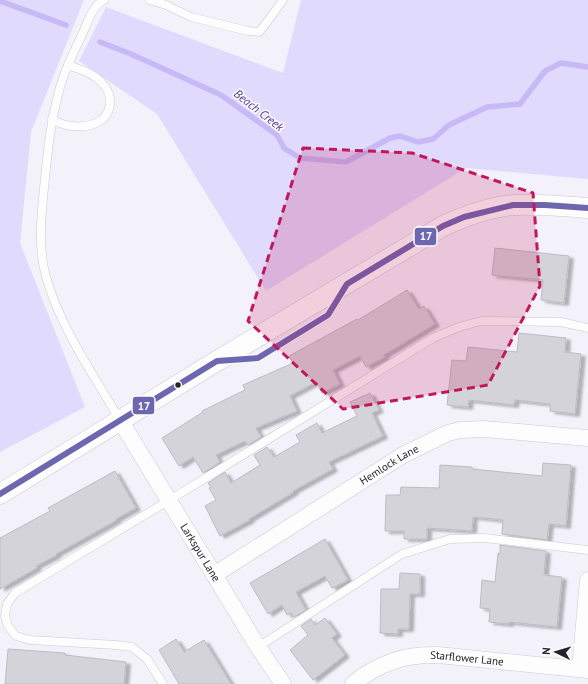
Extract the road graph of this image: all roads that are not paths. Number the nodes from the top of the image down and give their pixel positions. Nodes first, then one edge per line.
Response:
1 (104, 0) edge
2 (150, 0) edge
3 (283, 0) edge
4 (167, 3) edge
5 (68, 65) junction
6 (52, 119) junction
7 (588, 208) edge
8 (588, 328) edge
9 (120, 420) junction
10 (588, 438) edge
11 (0, 494) edge
12 (168, 501) junction
13 (588, 550) edge
14 (214, 575) junction
15 (588, 580) edge
16 (258, 648) junction
17 (584, 670) edge
18 (163, 684) edge
19 (283, 684) edge
20 (353, 684) edge

1 - 5 lane
2 - 4 lane
3 - 4 lane
5 - 6 lane
5 - 6 lane
6 - 9 lane
7 - 9 street
8 - 12 lane
9 - 11 street
9 - 12 street, Larkspur Lane
10 - 14 street, Hemlock Lane
12 - 14 street, Larkspur Lane
12 - 18 lane
13 - 16 lane
14 - 16 street, Larkspur Lane
15 - 17 street
16 - 19 street, Larkspur Lane
17 - 20 street, Starflower Lane

